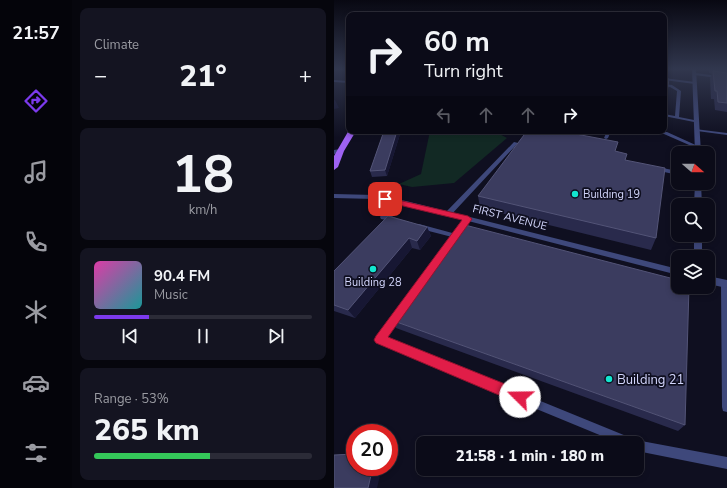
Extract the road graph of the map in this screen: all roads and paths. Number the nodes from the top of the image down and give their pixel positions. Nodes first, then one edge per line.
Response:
1 (679, 92) edge
2 (695, 92) edge
3 (667, 116) edge
4 (676, 118) junction
5 (697, 122) junction
6 (697, 130) junction
7 (350, 134) edge
8 (608, 134) edge
9 (667, 134) edge
10 (727, 134) edge
11 (606, 138) edge
12 (516, 143) edge
13 (696, 146) edge
14 (698, 146) edge
15 (337, 151) edge
16 (334, 167) edge
17 (652, 168) edge
18 (671, 172) edge
19 (334, 196) edge
20 (448, 214) junction
21 (383, 217) dead end
22 (460, 230) junction
23 (671, 271) edge
24 (715, 282) edge
25 (726, 284) edge
26 (402, 309) edge
27 (727, 407) edge
28 (615, 436) edge
29 (644, 446) edge
30 (727, 464) edge

1 - 4 lane
2 - 5 street
3 - 4 lane
4 - 5 lane
5 - 6 street
6 - 10 lane
6 - 14 street
7 - 15 main road
8 - 11 lane
9 - 13 lane
12 - 20 lane
15 - 16 main road
17 - 18 lane
19 - 20 street, FIRST AVENUE
20 - 22 street, FIRST AVENUE
21 - 22 lane
22 - 23 street, FIRST AVENUE
24 - 25 street
25 - 27 lane
26 - 28 lane
29 - 30 lane

